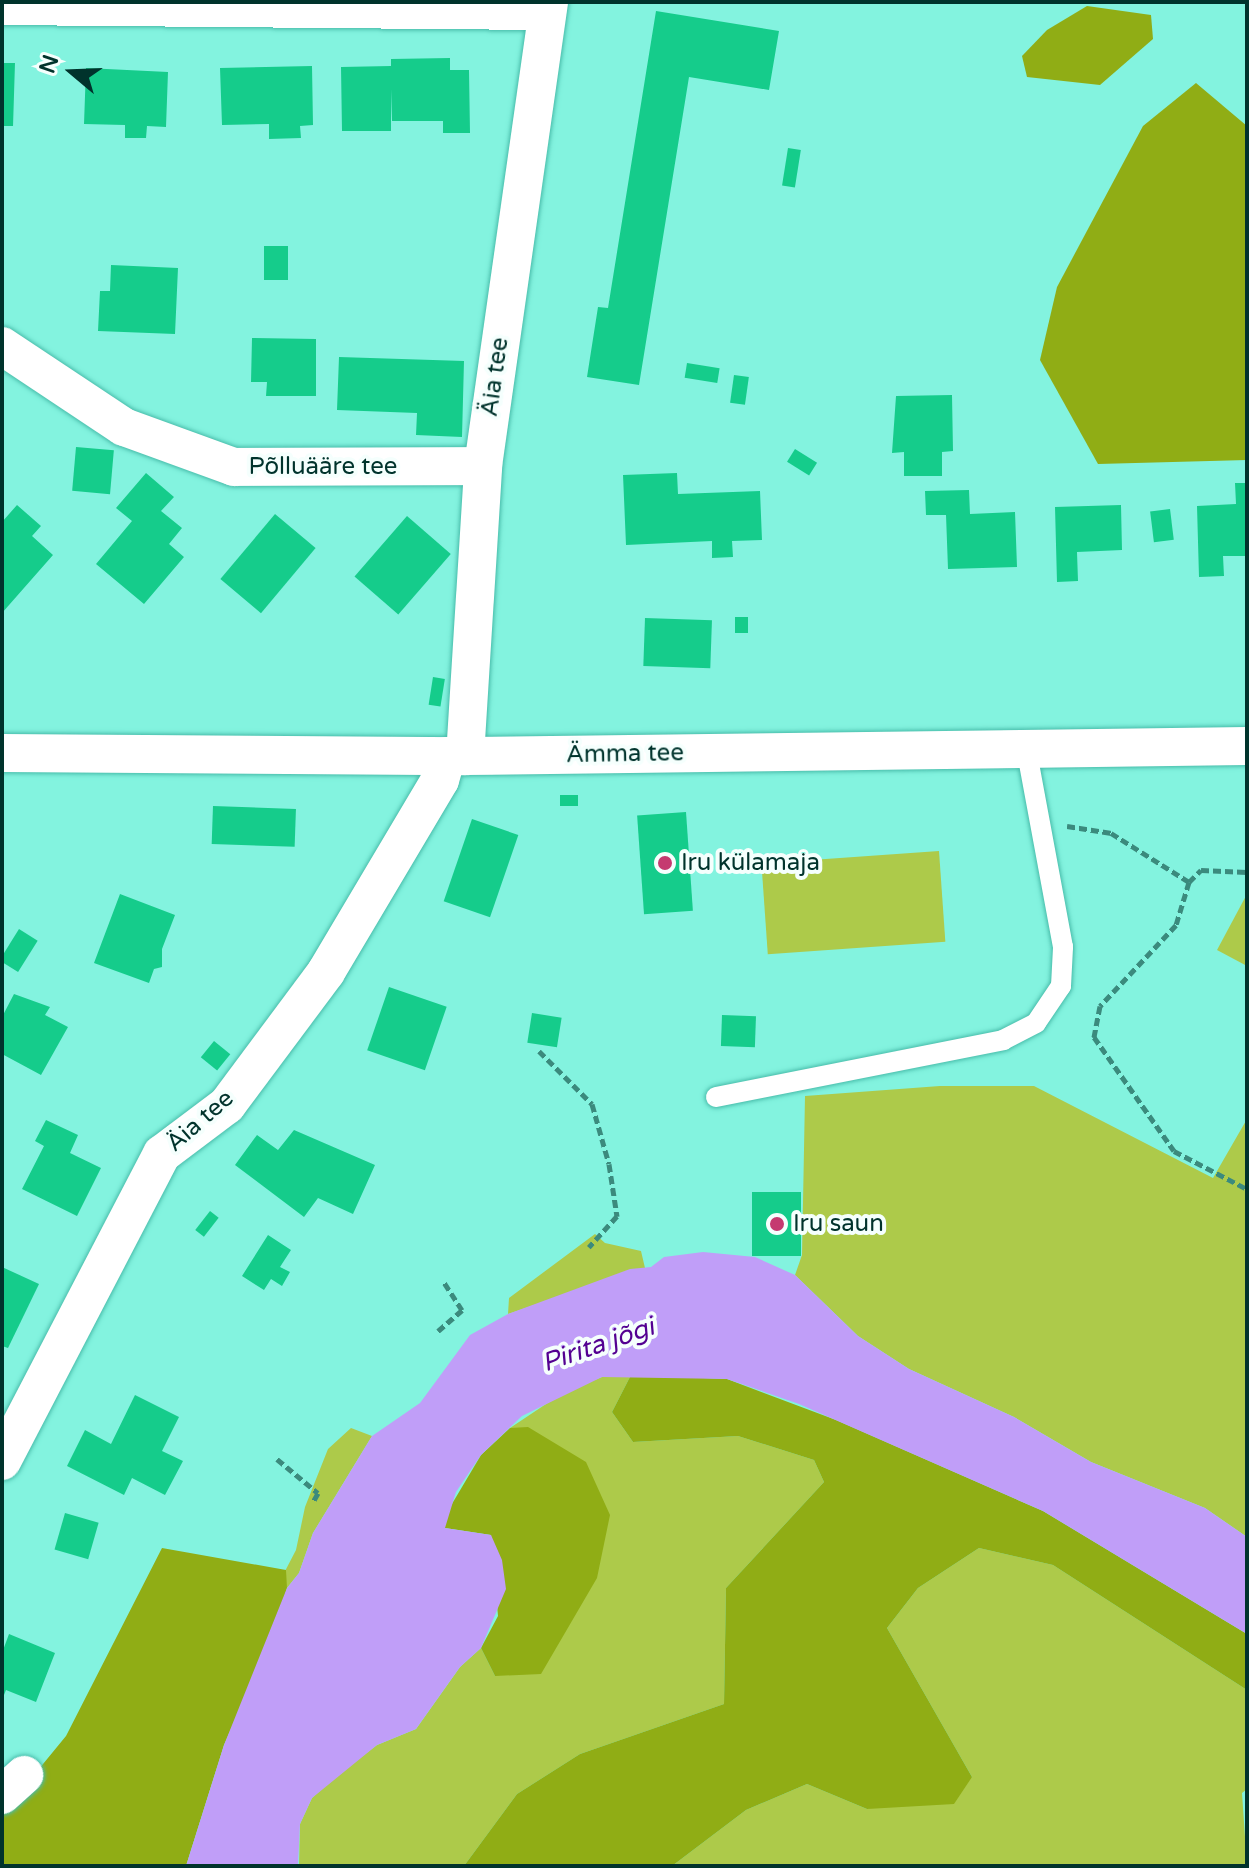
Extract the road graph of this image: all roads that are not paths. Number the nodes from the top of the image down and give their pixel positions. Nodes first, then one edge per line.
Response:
1 (2, 6) edge
2 (548, 6) edge
3 (2, 346) edge
4 (483, 466) junction
5 (1247, 746) edge
6 (1026, 748) junction
7 (2, 753) edge
8 (456, 756) junction
9 (716, 1097) dead end
10 (2, 1461) edge

1 - 2 street
2 - 4 street, Äia tee
3 - 4 street, Põlluääre tee
4 - 8 street, Äia tee
5 - 6 street, Ämma tee
6 - 8 street, Ämma tee
6 - 9 lane
7 - 8 street, Ämma tee
8 - 10 street, Äia tee

